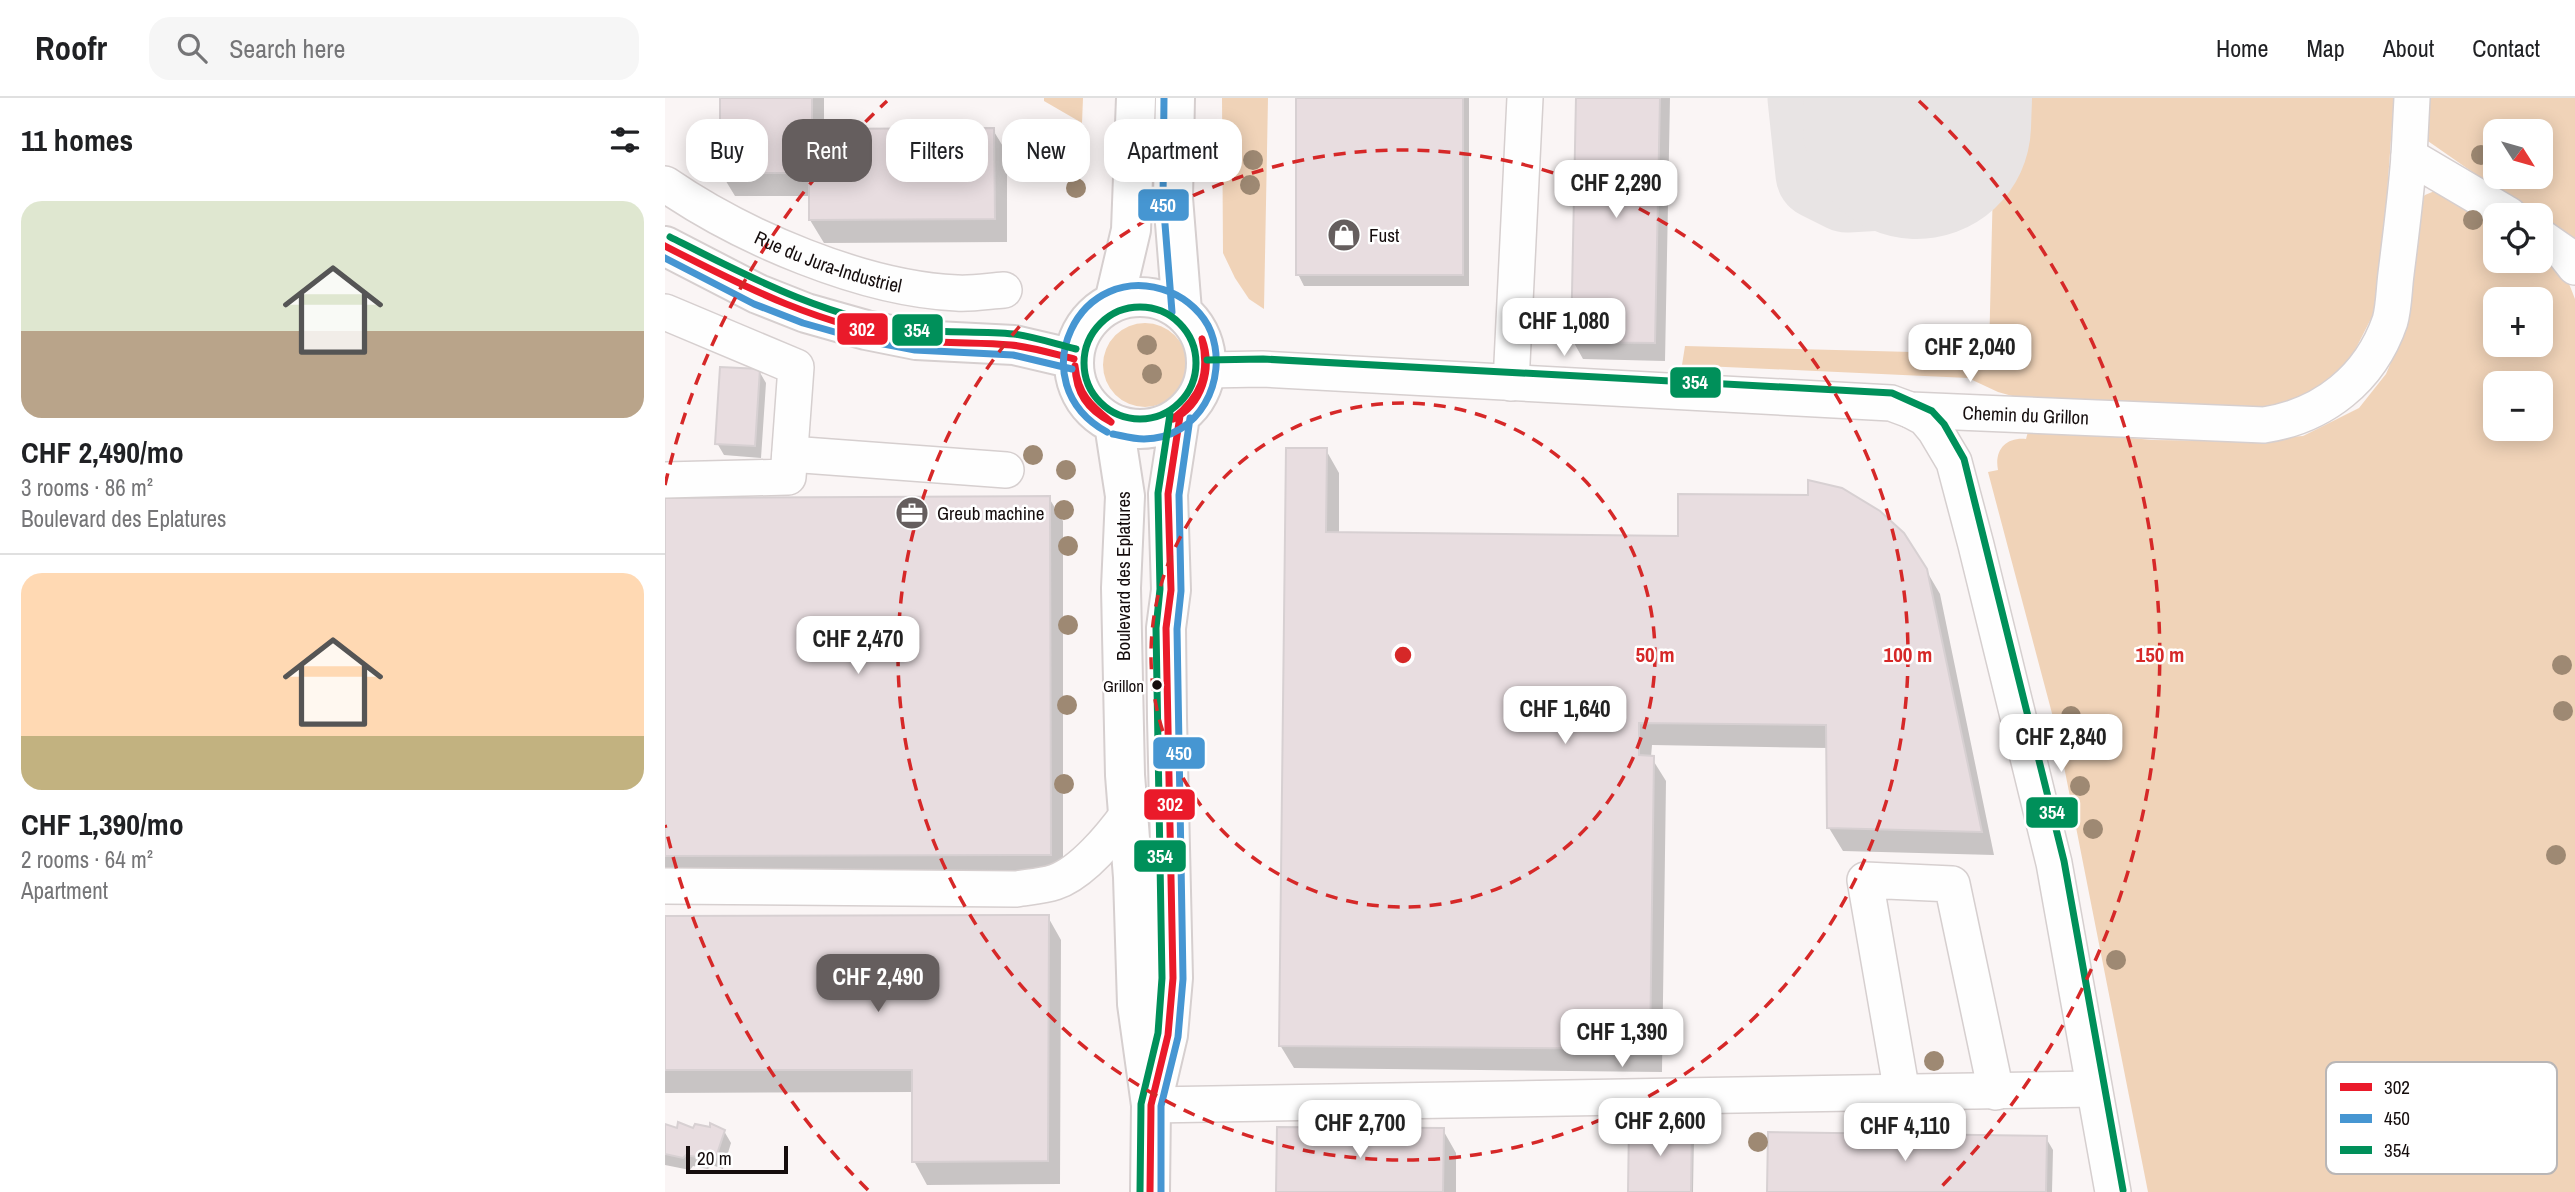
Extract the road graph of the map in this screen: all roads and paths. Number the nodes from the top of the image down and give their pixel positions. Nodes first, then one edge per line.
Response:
1 (1136, 98) edge
2 (1175, 98) edge
3 (1525, 98) edge
4 (2412, 98) edge
5 (2409, 156) junction
6 (665, 184) edge
7 (2489, 203) edge
8 (2553, 245) edge
9 (665, 246) edge
10 (2575, 267) edge
11 (1005, 289) dead end
12 (1114, 302) junction
13 (1182, 311) junction
14 (665, 312) edge
15 (1074, 359) junction
16 (1207, 370) junction
17 (1511, 383) junction
18 (1910, 410) junction
19 (1180, 416) junction
20 (1114, 424) junction
21 (790, 454) junction
22 (1006, 470) dead end
23 (665, 480) edge
24 (1129, 814) junction
25 (665, 886) edge
26 (2094, 1089) junction
27 (1996, 1092) junction
28 (1902, 1093) junction
29 (1151, 1105) junction
30 (1150, 1192) edge
31 (2113, 1192) edge

1 - 12 main road
2 - 13 main road
3 - 17 street
4 - 5 street, Chemin du Grillon
5 - 7 street
5 - 18 street, Chemin du Grillon
6 - 11 street, Rue du Jura-Industriel
8 - 10 street
9 - 15 main road
12 - 13 main road
12 - 15 main road
13 - 16 main road
14 - 21 street
15 - 20 main road
16 - 17 street, Chemin du Grillon
16 - 19 main road
17 - 18 street, Chemin du Grillon
18 - 26 street
19 - 20 main road
19 - 29 main road, Boulevard des Eplatures
20 - 24 main road, Boulevard des Eplatures
21 - 22 street
21 - 23 street
24 - 25 street
24 - 29 main road, Boulevard des Eplatures
26 - 27 street
26 - 31 street
27 - 28 street
27 - 28 street
28 - 29 street
29 - 30 main road, Boulevard des Eplatures

